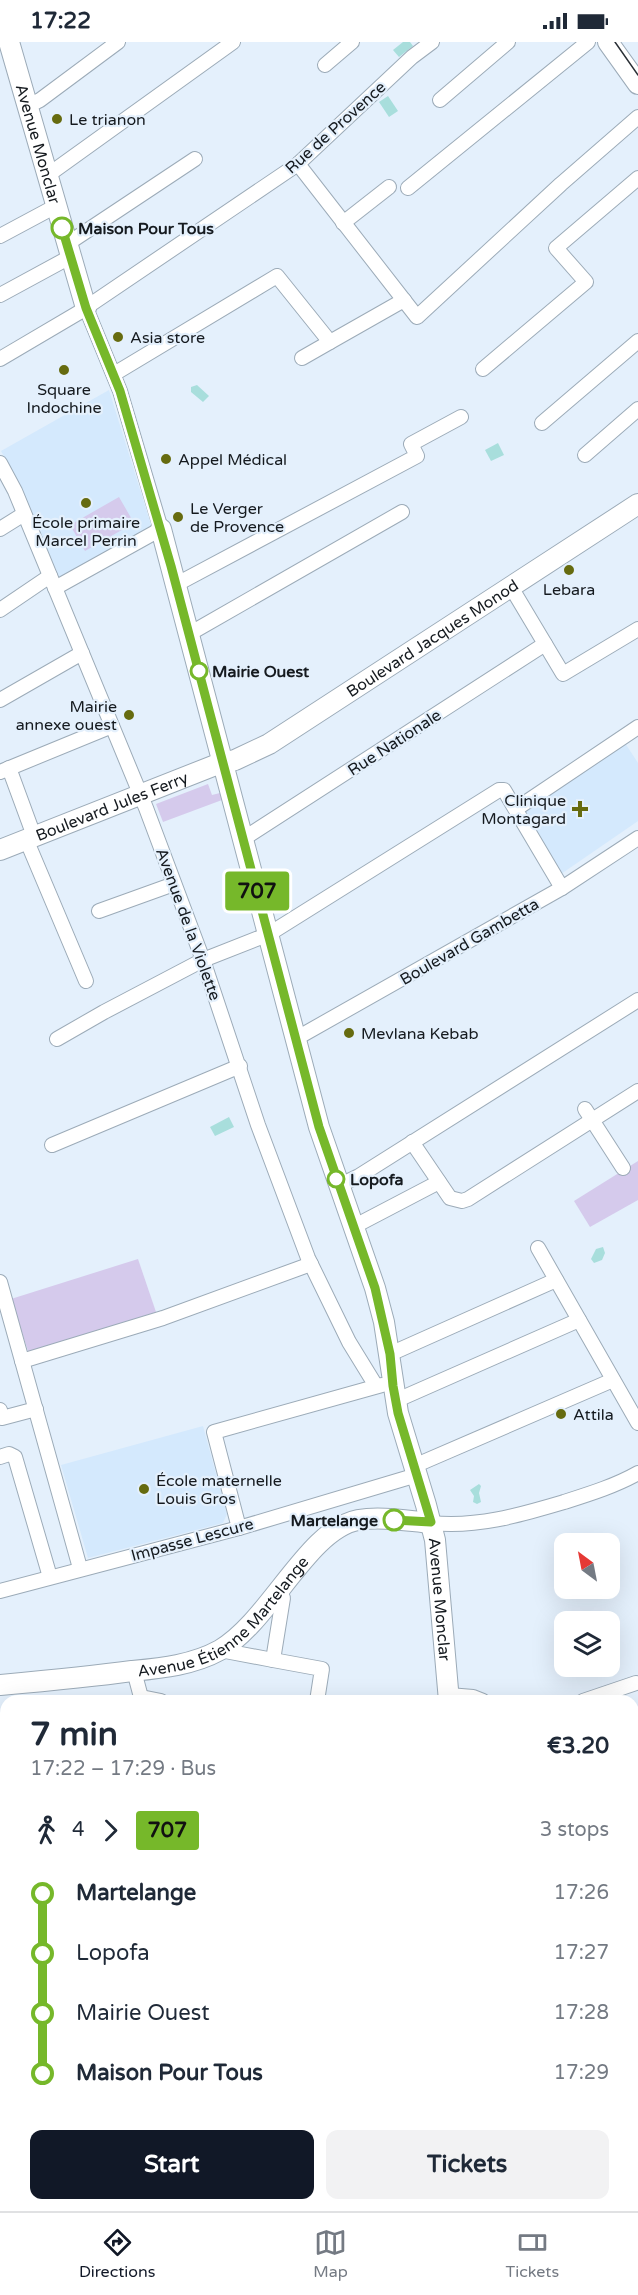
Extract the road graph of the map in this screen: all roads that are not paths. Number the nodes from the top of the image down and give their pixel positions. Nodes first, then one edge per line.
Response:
1 (118, 42) edge
2 (233, 42) edge
3 (352, 42) edge
4 (432, 42) edge
5 (508, 42) edge
6 (588, 42) edge
7 (609, 42) edge
8 (6, 47) edge
9 (325, 65) dead end
10 (637, 82) edge
11 (440, 100) dead end
12 (27, 106) junction
13 (638, 117) edge
14 (195, 159) dead end
15 (298, 164) junction
16 (48, 175) junction
17 (638, 178) edge
18 (389, 187) dead end
19 (408, 188) dead end
20 (56, 206) junction
21 (343, 223) junction
22 (0, 236) edge
23 (69, 250) junction
24 (0, 295) edge
25 (404, 300) junction
26 (86, 308) junction
27 (638, 341) edge
28 (330, 342) junction
29 (0, 358) edge
30 (302, 358) dead end
31 (483, 369) dead end
32 (114, 374) junction
33 (638, 409) edge
34 (461, 417) dead end
35 (542, 423) dead end
36 (585, 455) dead end
37 (0, 463) edge
38 (638, 504) edge
39 (402, 512) dead end
40 (24, 514) junction
41 (0, 529) edge
42 (161, 529) junction
43 (53, 582) junction
44 (177, 584) junction
45 (511, 587) junction
46 (0, 610) edge
47 (638, 629) edge
48 (189, 634) junction
49 (545, 644) junction
50 (82, 653) junction
51 (0, 700) edge
52 (112, 726) junction
53 (638, 727) edge
54 (223, 764) junction
55 (4, 770) edge
56 (140, 794) junction
57 (516, 809) junction
58 (30, 837) junction
59 (638, 837) edge
60 (243, 839) junction
61 (0, 850) edge
62 (174, 884) junction
63 (562, 888) junction
64 (99, 911) dead end
65 (269, 934) junction
66 (203, 960) junction
67 (86, 981) dead end
68 (635, 1008) edge
69 (297, 1038) junction
70 (57, 1039) dead end
71 (240, 1066) junction
72 (638, 1091) edge
73 (588, 1115) junction
74 (418, 1138) junction
75 (52, 1145) dead end
76 (623, 1168) dead end
77 (439, 1182) junction
78 (338, 1186) junction
79 (353, 1227) junction
80 (538, 1248) dead end
81 (311, 1264) junction
82 (556, 1280) junction
83 (0, 1285) edge
84 (5, 1317) edge
85 (579, 1320) junction
86 (390, 1354) junction
87 (22, 1361) junction
88 (614, 1380) junction
89 (388, 1391) junction
90 (36, 1409) junction
91 (0, 1410) edge
92 (638, 1423) edge
93 (0, 1457) edge
94 (416, 1471) junction
95 (638, 1473) edge
96 (431, 1522) junction
97 (238, 1528) junction
98 (80, 1568) junction
99 (50, 1576) junction
100 (0, 1591) edge
101 (279, 1592) junction
102 (220, 1650) junction
103 (273, 1660) junction
104 (134, 1671) junction
105 (636, 1683) dead end
106 (0, 1685) edge
107 (141, 1695) edge
108 (318, 1695) edge
109 (449, 1695) edge
110 (601, 1695) edge

1 - 12 street
2 - 16 street
3 - 9 street
4 - 15 street, Rue de Provence
5 - 11 street
6 - 19 street
7 - 10 street
8 - 12 street, Avenue Monclar
12 - 16 street, Avenue Monclar
13 - 25 street
14 - 23 street
15 - 21 street
15 - 26 street, Rue de Provence
16 - 20 street, Avenue Monclar
17 - 31 street
18 - 21 street
20 - 22 street
20 - 23 street, Avenue Monclar
21 - 25 street
23 - 24 street
23 - 26 street, Avenue Monclar
25 - 28 street
26 - 29 street, Rue de Provence
26 - 32 street, Avenue Monclar
27 - 35 street
28 - 30 street
28 - 32 street
32 - 42 street, Avenue Monclar
33 - 36 street
34 - 44 street
37 - 40 street, Avenue de la Violette
38 - 45 street, Boulevard Jacques Monod
39 - 48 street
40 - 41 street
40 - 43 street, Avenue de la Violette
42 - 43 street
42 - 44 street, Avenue Monclar
43 - 46 street
43 - 50 street, Avenue de la Violette
44 - 48 street, Avenue Monclar
45 - 49 street
45 - 54 street, Boulevard Jacques Monod
47 - 49 street
48 - 54 street, Avenue Monclar
49 - 60 street, Rue Nationale
50 - 51 street
50 - 52 street, Avenue de la Violette
52 - 55 street
52 - 56 street, Avenue de la Violette
53 - 57 street
54 - 56 street, Boulevard Jules Ferry
54 - 60 street, Avenue Monclar
55 - 58 street
56 - 58 street, Boulevard Jules Ferry
56 - 62 street, Avenue de la Violette
57 - 63 street
57 - 65 street
58 - 61 street, Boulevard Jules Ferry
58 - 67 street
59 - 63 street, Boulevard Gambetta
60 - 65 street, Avenue Monclar
62 - 64 street
62 - 66 street, Avenue de la Violette
63 - 69 street, Boulevard Gambetta
65 - 66 street
65 - 69 street, Avenue Monclar
66 - 70 street
66 - 71 street, Avenue de la Violette
68 - 74 street
69 - 78 street, Avenue Monclar
71 - 75 street
71 - 81 street, Avenue de la Violette
72 - 73 street
73 - 76 street
73 - 77 street
74 - 77 street
74 - 78 street
77 - 79 street
78 - 79 street, Avenue Monclar
79 - 86 street, Avenue Monclar
80 - 82 street
81 - 87 street
81 - 89 street, Avenue de la Violette
82 - 85 street
82 - 86 street
83 - 84 street
84 - 87 street
85 - 88 street
85 - 89 street
86 - 89 street, Avenue Monclar
87 - 90 street
88 - 92 street
88 - 94 street, Impasse Lescure
89 - 94 street, Avenue Monclar
89 - 97 street
90 - 91 street
90 - 98 street
93 - 99 street
94 - 96 street, Avenue Monclar
94 - 97 street, Impasse Lescure
95 - 96 street
96 - 101 street, Avenue Étienne Martelange
96 - 109 street, Avenue Monclar
97 - 98 street, Impasse Lescure
98 - 99 street, Impasse Lescure
99 - 100 street, Impasse Lescure
101 - 102 street, Avenue Étienne Martelange
101 - 103 street
102 - 103 street
102 - 104 street, Avenue Étienne Martelange
103 - 108 street
104 - 106 street, Avenue Étienne Martelange
104 - 107 street
105 - 110 street

